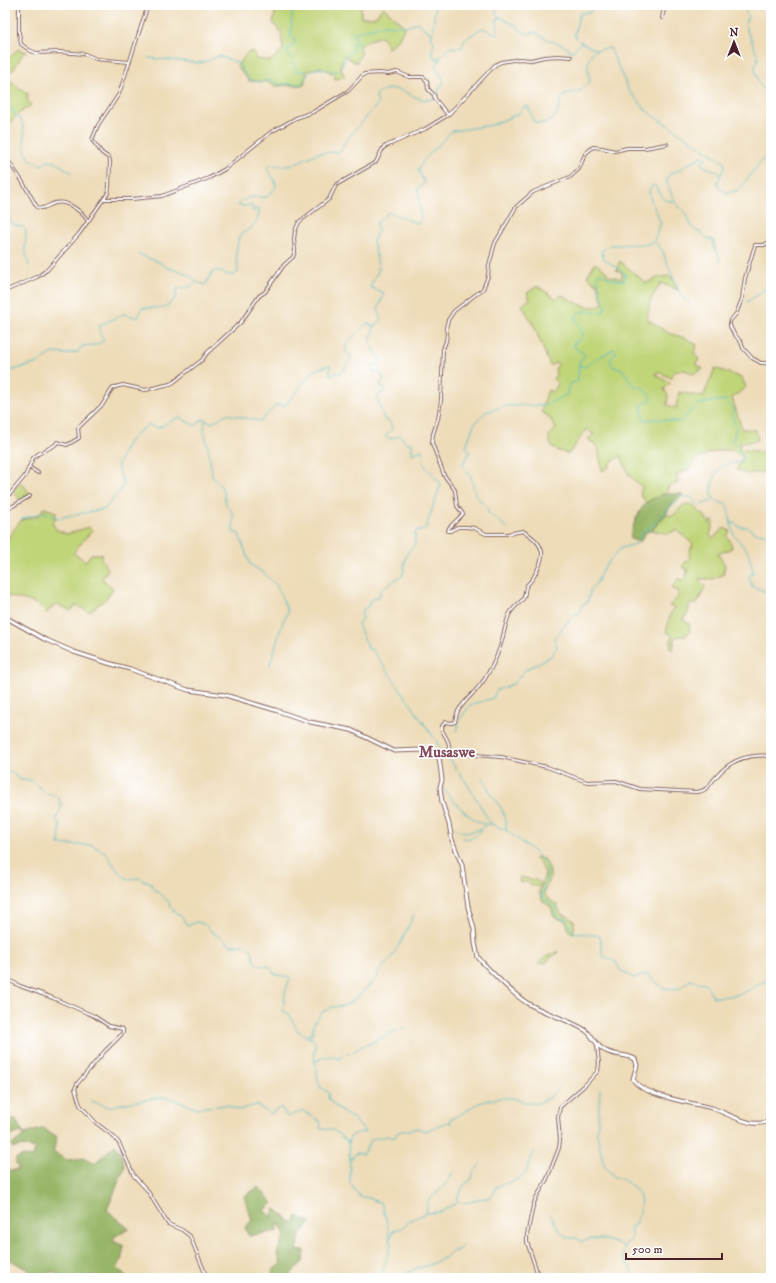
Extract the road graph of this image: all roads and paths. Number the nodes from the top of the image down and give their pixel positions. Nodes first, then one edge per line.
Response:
1 (19, 5) edge
2 (148, 5) edge
3 (665, 5) edge
4 (662, 18) dead end
5 (571, 57) dead end
6 (130, 58) junction
7 (123, 62) junction
8 (128, 62) junction
9 (448, 115) junction
10 (667, 144) dead end
11 (5, 156) edge
12 (104, 198) junction
13 (88, 221) junction
14 (771, 240) edge
15 (5, 291) edge
16 (771, 364) edge
17 (29, 467) junction
18 (38, 473) dead end
19 (5, 496) edge
20 (30, 496) dead end
21 (5, 508) edge
22 (5, 617) edge
23 (438, 756) junction
24 (448, 756) junction
25 (771, 756) edge
26 (5, 978) edge
27 (597, 1045) junction
28 (771, 1122) edge
29 (207, 1278) edge
30 (539, 1278) edge

1 - 7 street
2 - 6 street
3 - 4 street
5 - 9 street
6 - 7 street
6 - 8 street
7 - 8 street
8 - 12 street
9 - 12 street
9 - 17 street
10 - 24 street
11 - 13 street
12 - 13 street
13 - 15 street
14 - 16 street
17 - 18 street
17 - 19 street
20 - 21 street
22 - 23 main road
23 - 24 street
23 - 27 main road
24 - 25 street
26 - 29 street
27 - 28 main road
27 - 30 street

